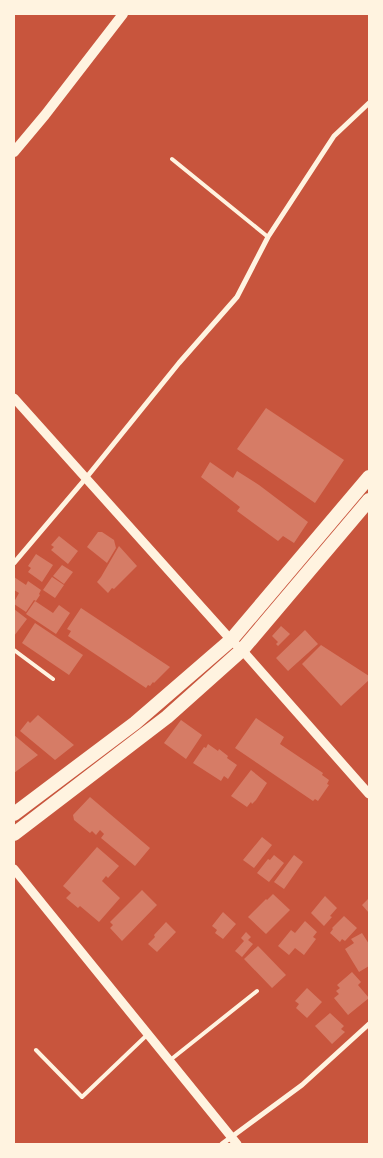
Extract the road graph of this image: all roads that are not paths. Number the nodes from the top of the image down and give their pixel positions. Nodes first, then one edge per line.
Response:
1 (123, 14) edge
2 (369, 103) edge
3 (14, 152) edge
4 (172, 159) dead end
5 (268, 237) junction
6 (14, 398) edge
7 (369, 477) edge
8 (86, 478) junction
9 (369, 500) edge
10 (14, 563) edge
11 (231, 640) junction
12 (14, 650) edge
13 (242, 650) junction
14 (53, 679) dead end
15 (369, 794) edge
16 (14, 814) edge
17 (14, 834) edge
18 (14, 869) edge
19 (257, 991) dead end
20 (369, 1024) edge
21 (148, 1034) junction
22 (36, 1050) dead end
23 (169, 1061) junction
24 (231, 1137) junction
25 (222, 1144) edge
26 (237, 1144) edge

1 - 3 main road
2 - 5 street
4 - 5 lane
5 - 8 street
6 - 8 street
7 - 11 highway
8 - 10 street
8 - 11 street
9 - 13 highway
11 - 13 street
11 - 16 highway
12 - 14 lane
13 - 15 street
13 - 17 highway
18 - 21 street
19 - 23 lane
20 - 24 street
21 - 22 lane
21 - 23 street
23 - 24 street
24 - 25 street
24 - 26 street

